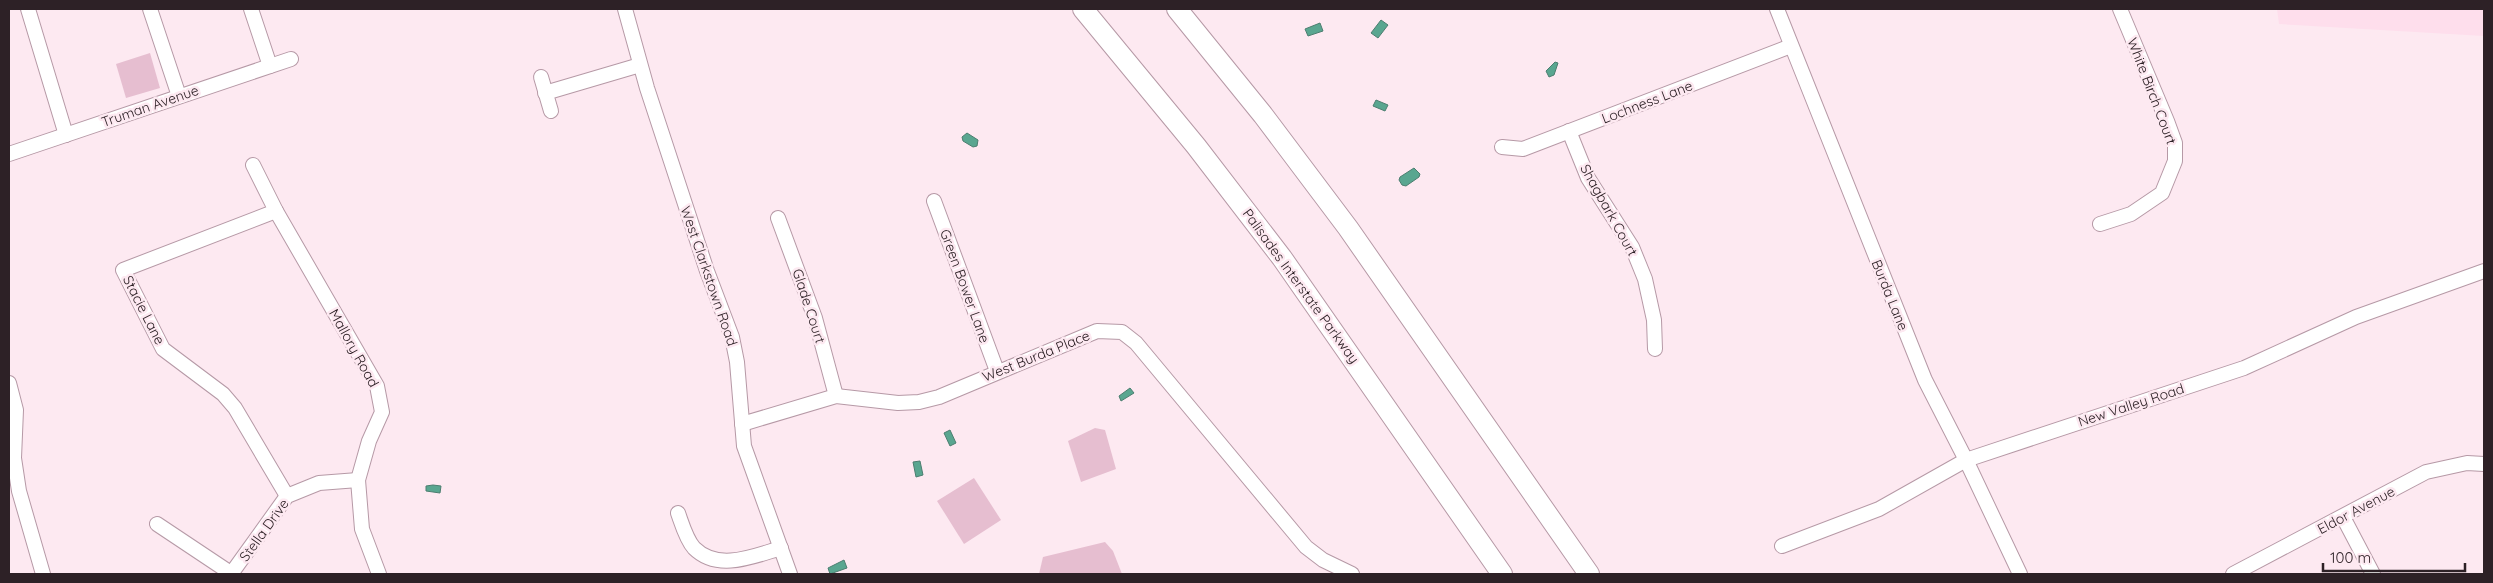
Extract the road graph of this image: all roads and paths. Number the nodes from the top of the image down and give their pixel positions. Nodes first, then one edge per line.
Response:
1 (28, 9) edge
2 (150, 9) edge
3 (251, 9) edge
4 (625, 9) edge
5 (1084, 9) edge
6 (1178, 9) edge
7 (1776, 9) edge
8 (2120, 9) edge
9 (1791, 46) junction
10 (291, 59) dead end
11 (640, 65) junction
12 (270, 66) junction
13 (541, 77) dead end
14 (545, 93) junction
15 (179, 96) junction
16 (551, 111) dead end
17 (1570, 131) junction
18 (66, 135) junction
19 (1502, 147) dead end
20 (9, 154) edge
21 (253, 165) dead end
22 (934, 200) dead end
23 (276, 211) junction
24 (778, 218) dead end
25 (2100, 224) dead end
26 (2484, 271) edge
27 (1655, 349) dead end
28 (997, 371) junction
29 (9, 383) edge
30 (836, 396) junction
31 (742, 424) junction
32 (1966, 460) junction
33 (2484, 464) edge
34 (358, 480) junction
35 (14, 492) edge
36 (287, 496) junction
37 (678, 513) dead end
38 (2343, 517) junction
39 (157, 524) dead end
40 (1782, 546) dead end
41 (781, 548) junction
42 (41, 570) edge
43 (231, 574) edge
44 (379, 574) edge
45 (790, 574) edge
46 (1352, 574) edge
47 (1502, 574) edge
48 (1589, 574) edge
49 (2020, 574) edge
50 (2233, 574) edge
51 (2373, 574) edge

1 - 18 street
2 - 15 street
3 - 12 street
4 - 11 street, West Clarkstown Road
5 - 47 highway, Palisades Interstate Parkway
6 - 48 highway
7 - 9 street, Burda Lane
8 - 25 street, White Birch Court
9 - 17 street, Lochness Lane
9 - 32 street, Burda Lane
10 - 12 street, Truman Avenue
11 - 14 street
11 - 31 street, West Clarkstown Road
12 - 15 street, Truman Avenue
13 - 14 street
14 - 16 street
15 - 18 street, Truman Avenue
17 - 19 street, Lochness Lane
17 - 27 street, Shagbark Court
18 - 20 street, Truman Avenue
21 - 23 street, Mallory Road
22 - 28 street, Green Bower Lane
23 - 34 street, Mallory Road
23 - 36 street, Stacie Lane
24 - 30 street, Glade Court
26 - 32 street, New Valley Road
28 - 30 street, West Burda Place
28 - 46 street, West Burda Place
29 - 35 street
30 - 31 street, West Burda Place
31 - 41 street, West Clarkstown Road
32 - 40 street, New Valley Road
32 - 49 street, Burda Lane
33 - 38 street, Eldor Avenue
34 - 36 street, Stella Drive
34 - 44 street, Mallory Road
35 - 42 street
36 - 43 street, Stella Drive
37 - 41 street
38 - 50 street, Eldor Avenue
38 - 51 street
39 - 43 street
41 - 45 street, West Clarkstown Road

